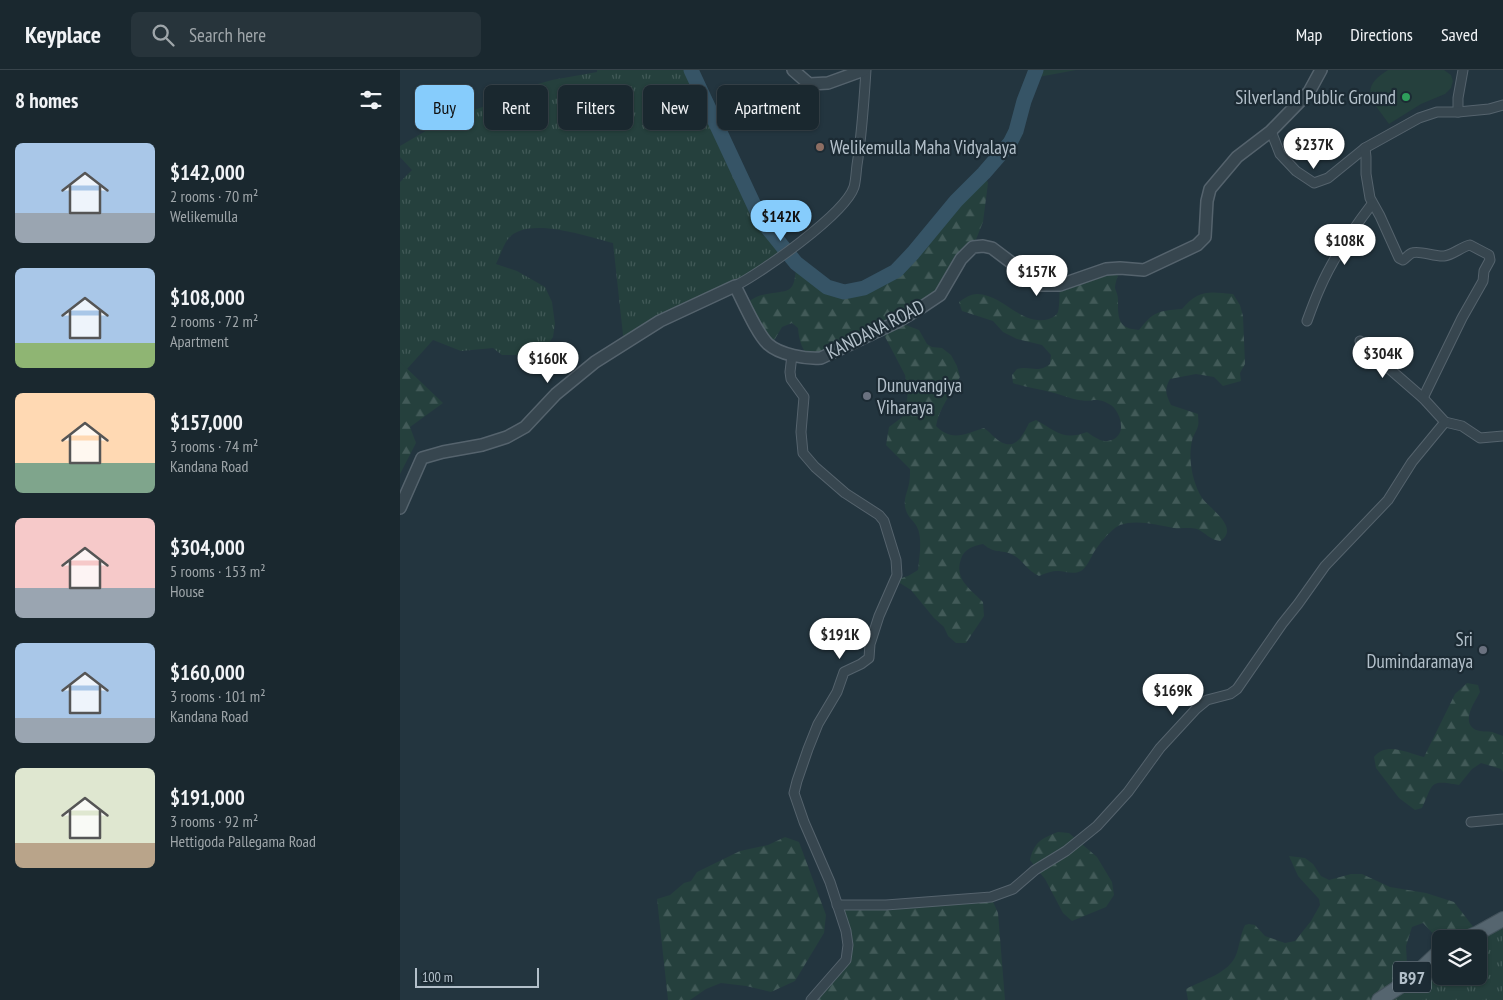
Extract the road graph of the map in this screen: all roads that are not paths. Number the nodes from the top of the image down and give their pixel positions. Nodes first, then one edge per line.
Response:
1 (793, 70) edge
2 (840, 70) edge
3 (865, 70) edge
4 (1321, 70) edge
5 (1463, 70) edge
6 (828, 83) junction
7 (1503, 105) edge
8 (1458, 112) junction
9 (1271, 131) junction
10 (1365, 148) junction
11 (1372, 204) junction
12 (735, 286) junction
13 (1307, 321) dead end
14 (1360, 341) dead end
15 (792, 355) junction
16 (1422, 398) junction
17 (1445, 422) junction
18 (1503, 436) edge
19 (400, 508) edge
20 (1503, 819) edge
21 (1471, 822) dead end
22 (837, 905) junction
23 (1503, 919) edge
24 (1483, 930) edge
25 (1432, 959) edge
26 (811, 1000) edge
27 (1379, 1000) edge

1 - 6 street
2 - 6 street
3 - 6 street
3 - 12 street
4 - 9 street, KANDANA ROAD
5 - 8 street
7 - 8 street
8 - 10 street
9 - 10 street
9 - 15 street, KANDANA ROAD
10 - 11 street
11 - 13 street
11 - 16 street
12 - 15 street, KANDANA ROAD
12 - 19 street
14 - 16 street
15 - 22 street
16 - 17 street
17 - 18 street
17 - 22 street
20 - 21 street
22 - 26 street
23 - 24 main road
25 - 27 main road, B97

